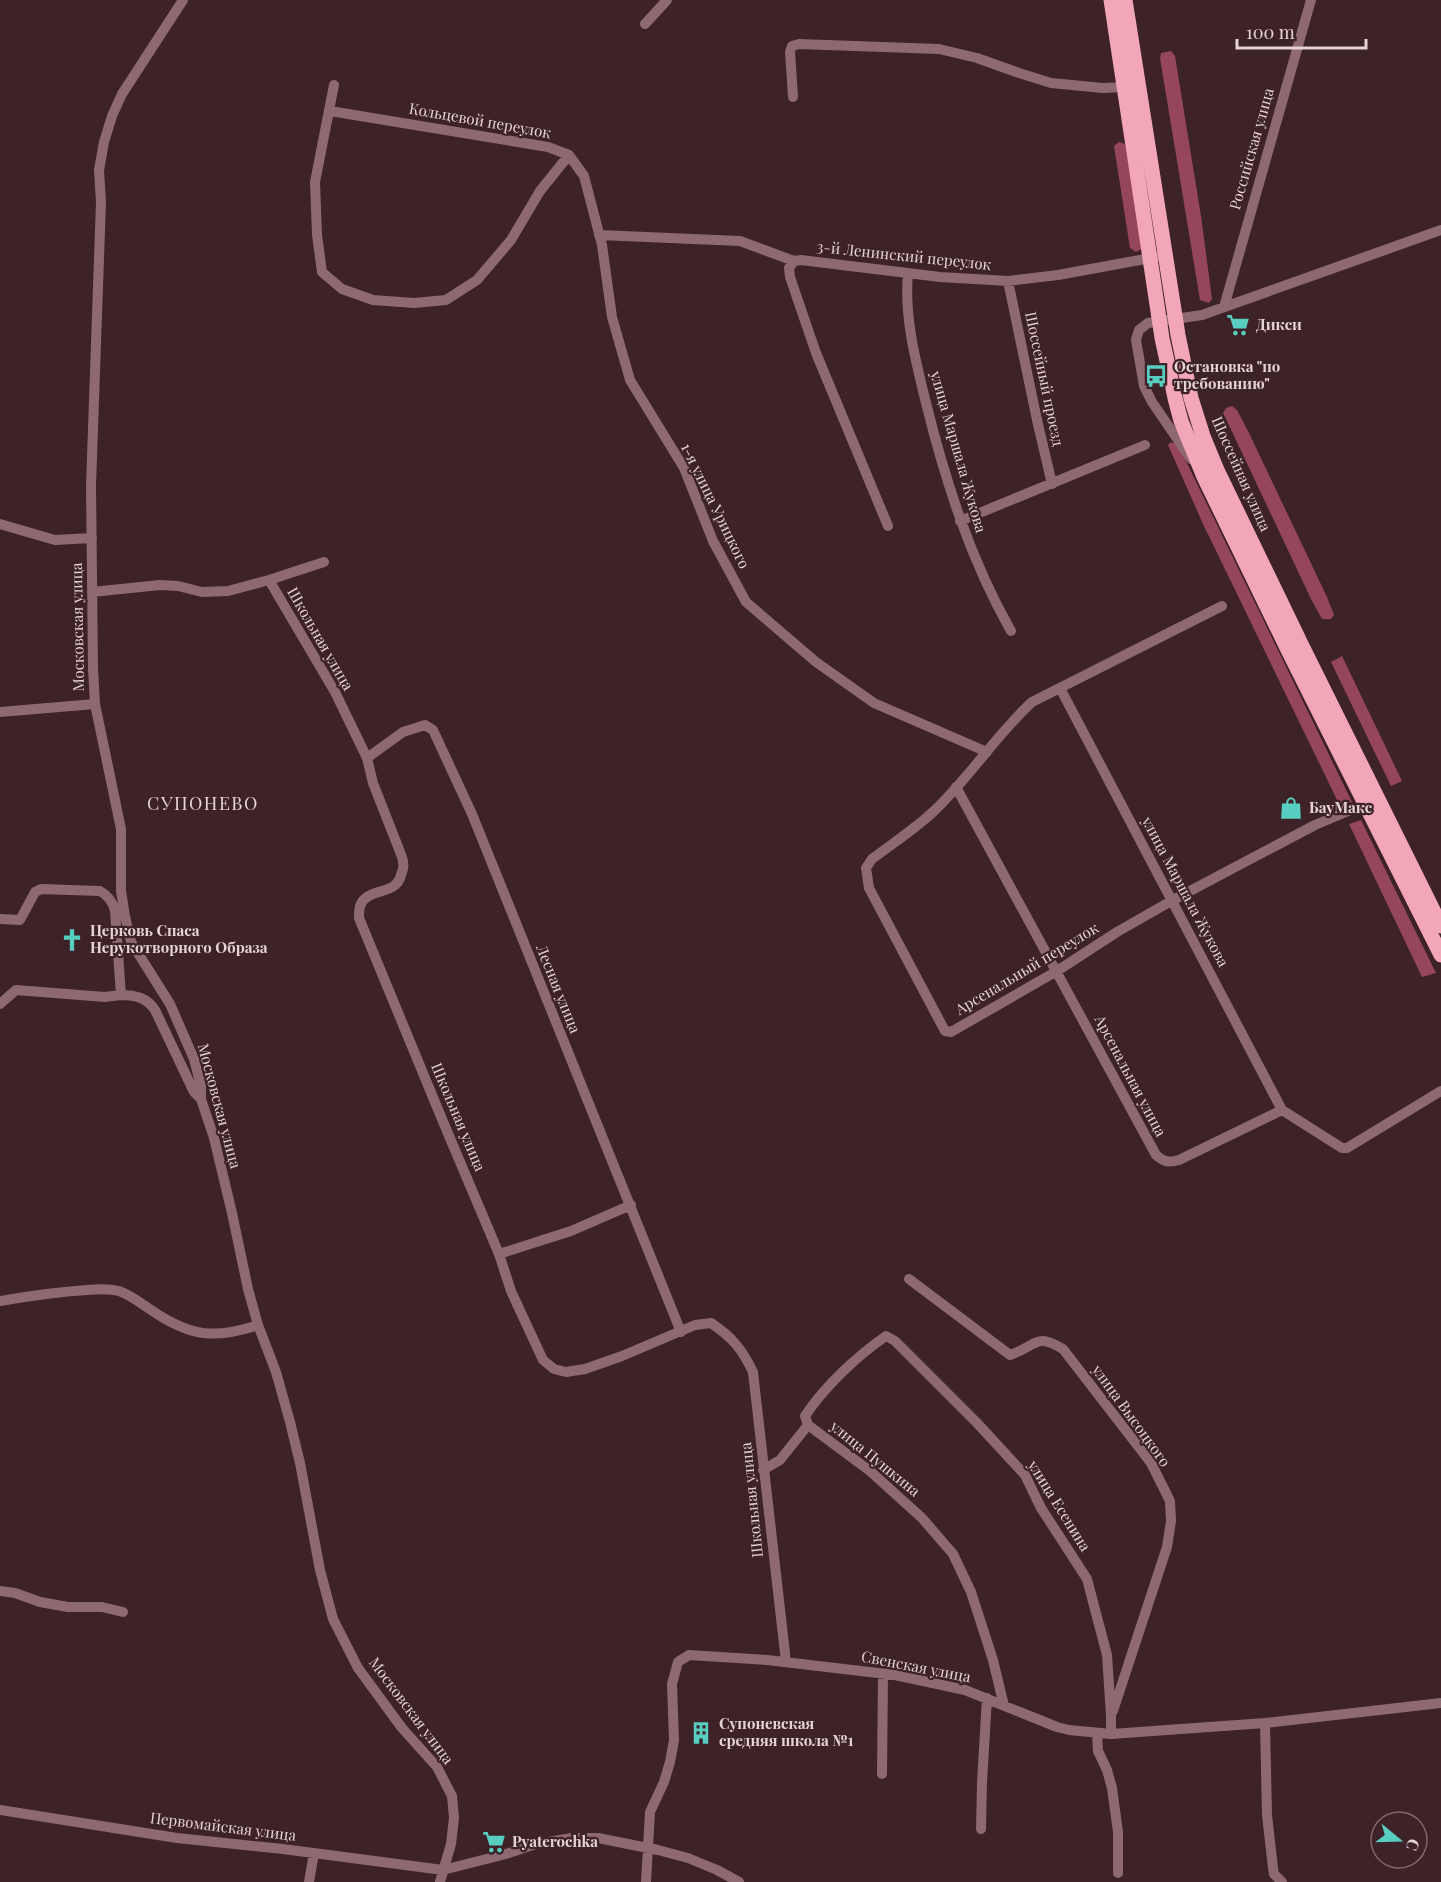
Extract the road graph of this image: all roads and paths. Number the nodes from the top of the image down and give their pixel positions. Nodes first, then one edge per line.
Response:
1 (183, 0) edge
2 (667, 0) edge
3 (1111, 0) edge
4 (1125, 0) edge
5 (1311, 0) edge
6 (645, 24) dead end
7 (334, 85) dead end
8 (1124, 87) junction
9 (793, 97) dead end
10 (330, 111) junction
11 (569, 155) junction
12 (1441, 230) edge
13 (600, 235) junction
14 (1166, 256) junction
15 (1151, 258) junction
16 (794, 261) junction
17 (908, 273) junction
18 (1008, 281) junction
19 (1224, 307) junction
20 (1168, 321) junction
21 (1145, 445) dead end
22 (1204, 477) junction
23 (1052, 484) junction
24 (960, 521) junction
25 (0, 524) edge
26 (888, 526) dead end
27 (92, 538) junction
28 (324, 562) dead end
29 (269, 580) junction
30 (92, 592) junction
31 (1222, 606) dead end
32 (1011, 631) dead end
33 (1060, 688) junction
34 (95, 704) junction
35 (0, 712) edge
36 (987, 752) junction
37 (367, 758) junction
38 (956, 787) junction
39 (1365, 804) junction
40 (1173, 900) junction
41 (0, 919) edge
42 (1441, 926) edge
43 (1441, 955) edge
44 (1057, 971) junction
45 (121, 996) junction
46 (0, 1004) edge
47 (1441, 1091) edge
48 (201, 1099) junction
49 (1282, 1110) junction
50 (631, 1205) junction
51 (500, 1254) junction
52 (909, 1279) dead end
53 (0, 1301) edge
54 (258, 1325) junction
55 (681, 1332) junction
56 (808, 1425) junction
57 (763, 1470) junction
58 (0, 1591) edge
59 (123, 1612) dead end
60 (786, 1662) junction
61 (884, 1674) junction
62 (987, 1698) junction
63 (1441, 1703) edge
64 (1004, 1706) junction
65 (1111, 1716) junction
66 (1265, 1723) junction
67 (1097, 1733) junction
68 (1111, 1734) junction
69 (882, 1774) dead end
70 (0, 1810) edge
71 (981, 1829) dead end
72 (647, 1848) junction
73 (314, 1853) junction
74 (443, 1870) junction
75 (1118, 1873) dead end
76 (309, 1882) edge
77 (440, 1882) edge
78 (646, 1882) edge
79 (739, 1882) edge
80 (1282, 1882) edge

1 - 27 street, Московская улица
2 - 6 street
3 - 8 main road, Шоссейная улица
4 - 14 main road, Шоссейная улица
5 - 19 street, Российская улица
7 - 10 street
8 - 9 street
8 - 15 main road, Шоссейная улица
10 - 11 street, Кольцевой переулок
10 - 11 street
11 - 13 street, 1-я улица Урицкого
12 - 19 street
13 - 16 street
13 - 36 street, 1-я улица Урицкого
14 - 15 street, 3-й Ленинский переулок
14 - 20 main road, Шоссейная улица
15 - 18 street, 3-й Ленинский переулок
15 - 20 main road, Шоссейная улица
16 - 17 street, 3-й Ленинский переулок
16 - 26 street, 3-й Ленинский переулок
17 - 18 street, 3-й Ленинский переулок
17 - 24 street, улица Маршала Жукова
18 - 23 street, Шоссейный проезд
19 - 20 street
20 - 22 main road, Шоссейная улица
20 - 22 street
20 - 42 main road, Шоссейная улица
21 - 23 street
22 - 39 main road, Шоссейная улица
23 - 24 street
24 - 32 street, улица Маршала Жукова
25 - 27 street
27 - 30 street, Московская улица
28 - 29 street
29 - 30 street, Школьная улица
29 - 37 street, Школьная улица
30 - 34 street, Московская улица
31 - 33 street, Арсенальный переулок
33 - 36 street, Арсенальный переулок
33 - 40 street, улица Маршала Жукова
34 - 35 street
34 - 48 street, Московская улица
36 - 38 street, Арсенальный переулок
37 - 50 street, Лесная улица
37 - 51 street, Школьная улица
38 - 44 street, Арсенальная улица
38 - 44 street, Арсенальный переулок
39 - 40 street, Арсенальный переулок
39 - 43 main road, Шоссейная улица
40 - 44 street, Арсенальный переулок
40 - 49 street, улица Маршала Жукова
41 - 45 street
44 - 49 street, Арсенальная улица
45 - 46 street
45 - 48 street
47 - 49 street
48 - 54 street, Московская улица
50 - 51 street
50 - 55 street, Лесная улица
51 - 55 street, Школьная улица
52 - 65 street, улица Высоцкого
53 - 54 street
54 - 74 street, Московская улица
55 - 57 street, Школьная улица
56 - 57 street, улица Пушкина
56 - 64 street, улица Пушкина
56 - 65 street, улица Есенина
57 - 60 street, Школьная улица
58 - 59 street
60 - 61 street, Свенская улица
60 - 72 street, Свенская улица
61 - 62 street, Свенская улица
61 - 69 street
62 - 64 street, Свенская улица
62 - 71 street
63 - 66 street, Свенская улица
64 - 67 street, Свенская улица
65 - 68 street, улица Есенина
66 - 68 street, Свенская улица
66 - 80 street
67 - 68 street, Свенская улица
67 - 75 street
70 - 73 street, Первомайская улица
72 - 74 street
72 - 78 street, Свенская улица
72 - 79 street
73 - 74 street, Первомайская улица
73 - 76 street
74 - 77 street, Московская улица

